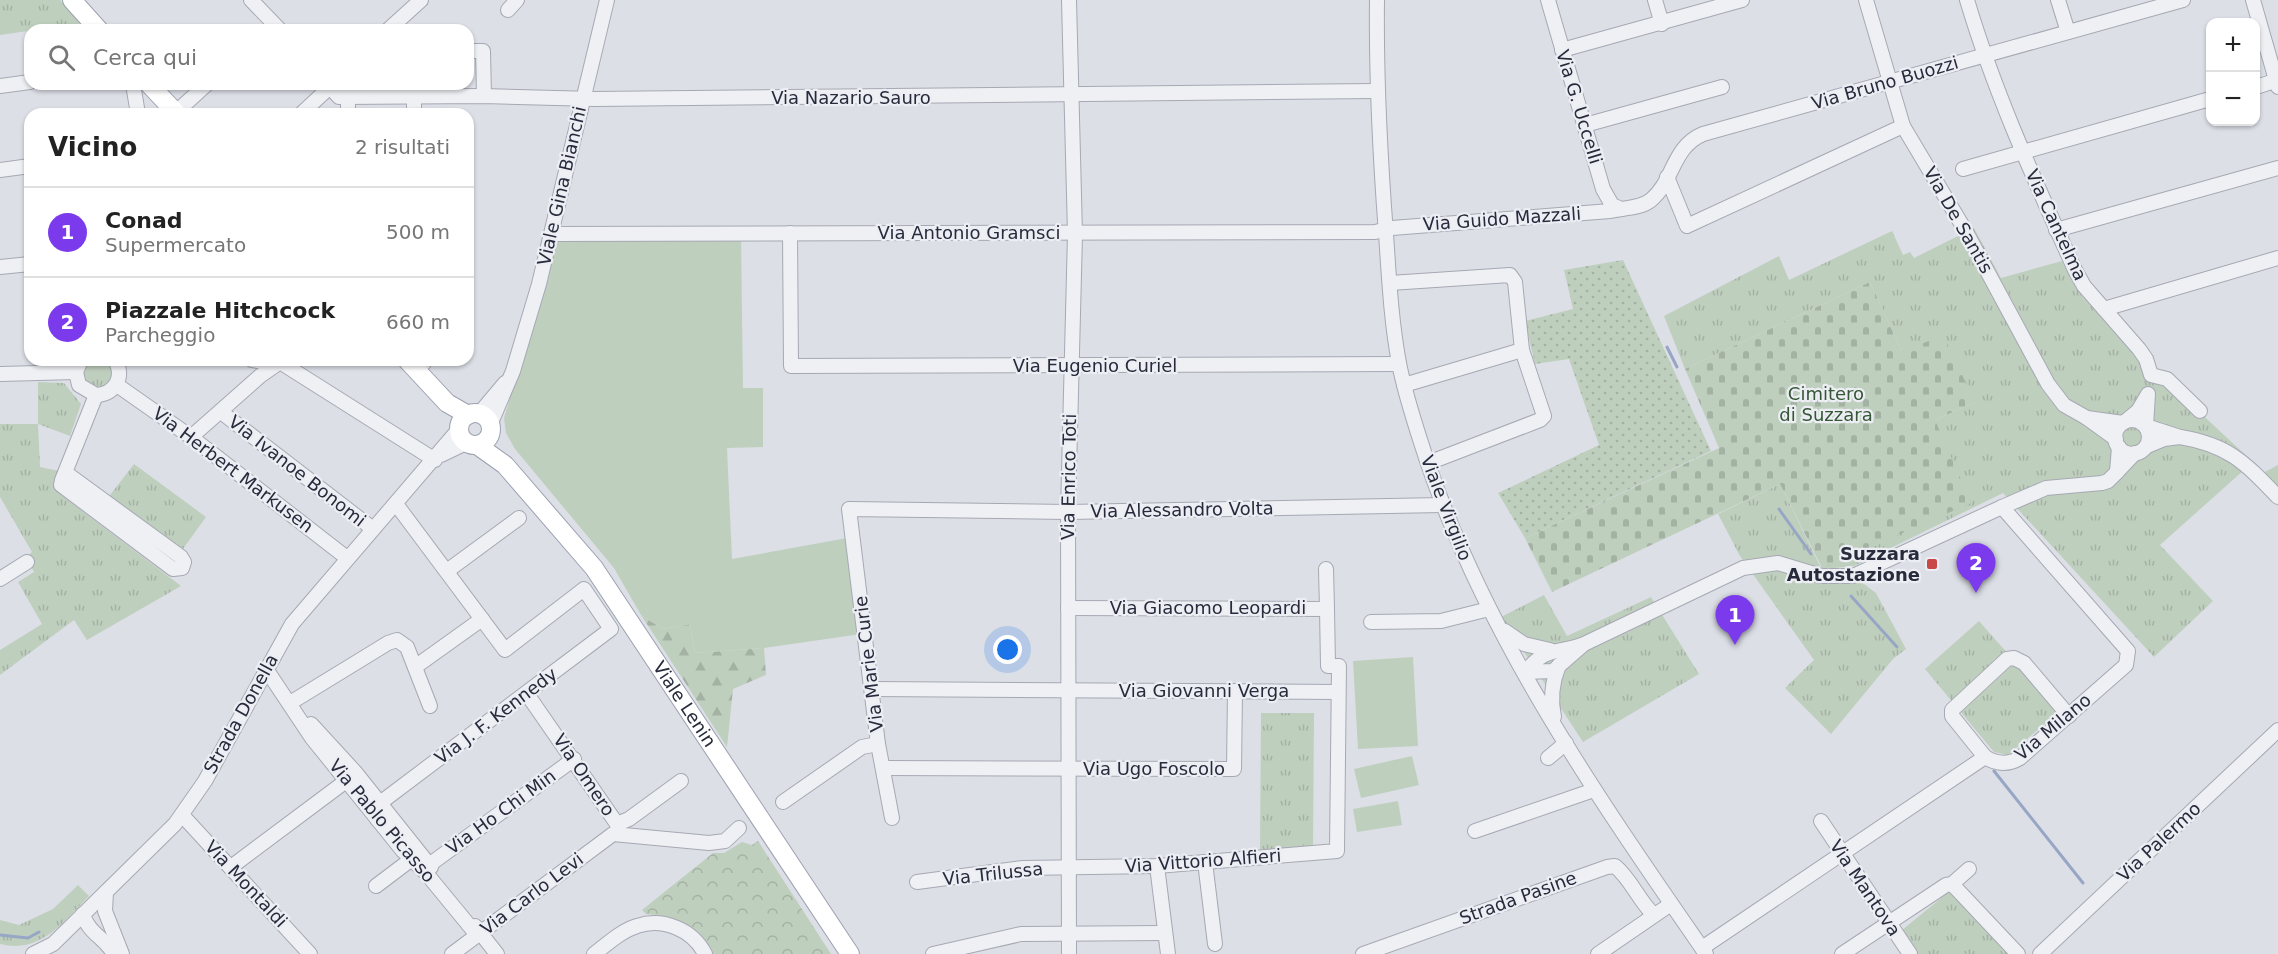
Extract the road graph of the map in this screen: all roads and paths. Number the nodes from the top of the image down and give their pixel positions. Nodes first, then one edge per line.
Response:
1 (72, 0) edge
2 (251, 0) edge
3 (421, 0) edge
4 (608, 0) edge
5 (1069, 0) edge
6 (1377, 0) edge
7 (1548, 0) edge
8 (1655, 0) edge
9 (1742, 0) edge
10 (1866, 0) edge
11 (1967, 0) edge
12 (2058, 0) edge
13 (2183, 0) edge
14 (2253, 0) edge
15 (94, 24) edge
16 (270, 24) edge
17 (395, 24) edge
18 (1662, 24) junction
19 (2068, 32) junction
20 (1562, 50) junction
21 (474, 51) edge
22 (1983, 56) junction
23 (1891, 82) junction
24 (24, 83) edge
25 (2277, 83) edge
26 (0, 86) edge
27 (2260, 86) edge
28 (1722, 87) dead end
29 (134, 90) edge
30 (155, 90) edge
31 (201, 90) edge
32 (324, 90) edge
33 (333, 90) edge
34 (1376, 91) junction
35 (484, 96) junction
36 (1071, 96) junction
37 (348, 98) junction
38 (414, 99) junction
39 (583, 99) junction
40 (2206, 100) edge
41 (137, 108) edge
42 (171, 108) edge
43 (181, 108) edge
44 (307, 108) edge
45 (348, 108) edge
46 (414, 108) edge
47 (1585, 125) junction
48 (1903, 126) junction
49 (2021, 151) junction
50 (24, 167) edge
51 (2278, 168) edge
52 (1963, 169) dead end
53 (0, 170) edge
54 (1667, 177) junction
55 (1619, 208) junction
56 (1385, 229) junction
57 (2056, 230) junction
58 (790, 233) junction
59 (551, 234) junction
60 (1075, 234) junction
61 (2278, 258) edge
62 (24, 265) edge
63 (0, 267) edge
64 (1389, 283) junction
65 (2104, 309) junction
66 (1522, 350) junction
67 (1399, 364) junction
68 (79, 366) edge
69 (117, 366) edge
70 (255, 366) edge
71 (273, 366) edge
72 (290, 366) edge
73 (422, 366) edge
74 (1071, 366) junction
75 (0, 374) edge
76 (2151, 375) junction
77 (260, 376) junction
78 (117, 385) junction
79 (1404, 385) junction
80 (2148, 394) junction
81 (96, 395) junction
82 (2200, 411) dead end
83 (221, 412) junction
84 (2087, 418) junction
85 (2125, 422) junction
86 (2146, 426) junction
87 (474, 429) junction
88 (191, 437) junction
89 (2180, 437) junction
90 (2117, 443) junction
91 (2141, 450) junction
92 (435, 460) junction
93 (1428, 463) junction
94 (66, 472) junction
95 (2117, 472) junction
96 (2278, 497) edge
97 (396, 504) junction
98 (1442, 505) junction
99 (2002, 507) junction
100 (849, 509) joint
101 (1068, 512) junction
102 (519, 518) dead end
103 (373, 530) junction
104 (347, 558) junction
105 (27, 562) dead end
106 (447, 570) junction
107 (1326, 570) dead end
108 (0, 579) edge
109 (1068, 608) junction
110 (1327, 609) junction
111 (1489, 609) junction
112 (482, 619) junction
113 (1371, 622) dead end
114 (1498, 625) junction
115 (1584, 644) junction
116 (1556, 650) junction
117 (1560, 665) junction
118 (415, 667) junction
119 (266, 669) junction
120 (1525, 672) junction
121 (872, 689) junction
122 (1070, 691) junction
123 (1235, 691) junction
124 (1338, 692) junction
125 (526, 694) junction
126 (290, 703) junction
127 (430, 706) dead end
128 (2069, 716) junction
129 (1557, 728) junction
130 (2278, 730) edge
131 (1566, 743) junction
132 (879, 744) junction
133 (1985, 757) junction
134 (1548, 758) dead end
135 (574, 759) junction
136 (883, 768) junction
137 (1069, 769) junction
138 (348, 780) junction
139 (681, 781) dead end
140 (1594, 789) junction
141 (783, 802) dead end
142 (380, 803) junction
143 (182, 815) junction
144 (892, 818) dead end
145 (377, 819) junction
146 (1821, 821) dead end
147 (739, 828) dead end
148 (615, 829) junction
149 (1475, 831) dead end
150 (1840, 854) junction
151 (416, 856) junction
152 (1205, 862) junction
153 (429, 865) junction
154 (1157, 866) junction
155 (231, 867) junction
156 (1069, 868) junction
157 (1970, 869) dead end
158 (917, 882) dead end
159 (1952, 884) junction
160 (376, 886) dead end
161 (106, 892) junction
162 (1671, 904) junction
163 (84, 912) junction
164 (1654, 915) junction
165 (1888, 924) junction
166 (109, 925) junction
167 (63, 933) junction
168 (94, 933) junction
169 (480, 933) junction
170 (1165, 933) junction
171 (1069, 934) junction
172 (1215, 944) dead end
173 (1704, 951) edge
174 (33, 954) edge
175 (114, 954) edge
176 (122, 954) edge
177 (310, 954) edge
178 (452, 954) edge
179 (497, 954) edge
180 (594, 954) edge
181 (705, 954) edge
182 (850, 954) edge
183 (933, 954) edge
184 (1069, 954) edge
185 (1168, 954) edge
186 (1363, 954) edge
187 (1598, 954) edge
188 (1842, 954) edge
189 (1910, 954) edge
190 (2018, 954) edge
191 (2040, 954) edge

1 - 15 main road
2 - 16 street
3 - 17 street
4 - 39 street, Viale Gina Bianchi
5 - 36 street, Via Enrico Toti
6 - 34 street, Viale Virgilio
7 - 20 street, Via G. Uccelli
8 - 18 street
9 - 18 street
10 - 23 street, Via De Santis
11 - 22 street, Via Cantelma
12 - 19 street
13 - 19 street, Via Bruno Buozzi
14 - 25 street
18 - 20 street
19 - 22 street, Via Bruno Buozzi
20 - 47 street, Via G. Uccelli
21 - 35 street
22 - 23 street, Via Bruno Buozzi
22 - 49 street, Via Cantelma
23 - 48 street, Via De Santis
23 - 54 street, Via Bruno Buozzi
24 - 26 street
25 - 27 street
28 - 47 street
29 - 41 street
30 - 42 main road
31 - 43 street
32 - 44 street
33 - 37 street, Via Nazario Sauro
34 - 36 street, Via Nazario Sauro
34 - 56 street, Viale Virgilio
35 - 38 street, Via Nazario Sauro
35 - 39 street, Via Nazario Sauro
36 - 39 street, Via Nazario Sauro
36 - 60 street, Via Enrico Toti
37 - 38 street, Via Nazario Sauro
37 - 45 street
38 - 46 street
39 - 59 street, Viale Gina Bianchi
40 - 49 street
47 - 55 street, Via G. Uccelli
48 - 54 street
48 - 84 street, Via De Santis
49 - 52 street
49 - 57 street, Via Cantelma
50 - 53 street
51 - 57 street
54 - 55 street, Via Bruno Buozzi
55 - 56 street, Via Guido Mazzali
56 - 60 street, Via Antonio Gramsci
56 - 64 street, Viale Virgilio
57 - 65 street, Via Cantelma
58 - 59 street, Via Antonio Gramsci
58 - 60 street, Via Antonio Gramsci
58 - 74 street, Via Eugenio Curiel
59 - 87 street, Viale Gina Bianchi
60 - 74 street, Via Enrico Toti
61 - 65 street
62 - 63 street
64 - 66 street
64 - 67 street, Viale Virgilio
65 - 76 street, Via Cantelma
66 - 79 street
66 - 93 street
67 - 74 street, Via Eugenio Curiel
67 - 79 street, Viale Virgilio
68 - 75 street
68 - 81 street
69 - 78 street
70 - 77 street
71 - 77 street
72 - 92 street
73 - 87 main road
74 - 101 street, Via Enrico Toti
76 - 80 street
76 - 82 street
77 - 83 street
78 - 81 street
78 - 88 street, Via Herbert Markusen
79 - 93 street, Viale Virgilio
80 - 85 street
80 - 86 street
81 - 94 street
83 - 88 street
83 - 103 street, Via Ivanoe Bonomi
84 - 85 street
84 - 90 street, Via De Santis
85 - 86 street
85 - 90 street
86 - 89 street
86 - 91 street
87 - 92 street, Strada Donella
87 - 182 main road, Viale Lenin
88 - 104 street, Via Herbert Markusen
89 - 91 street
89 - 96 street
90 - 91 street
90 - 95 street
91 - 95 street
92 - 97 street, Strada Donella
93 - 98 street, Viale Virgilio
94 - 94 street
95 - 99 street
97 - 103 street, Strada Donella
97 - 106 street
98 - 101 street, Via Alessandro Volta
98 - 111 street, Viale Virgilio
99 - 115 street
99 - 128 street, Via Milano
100 - 101 street, Via Alessandro Volta
100 - 121 street, Via Marie Curie
101 - 109 street, Via Enrico Toti
102 - 106 street
103 - 104 street, Strada Donella
104 - 119 street, Strada Donella
105 - 108 street
106 - 112 street
107 - 110 street
109 - 110 street, Via Giacomo Leopardi
109 - 122 street, Via Enrico Toti
110 - 124 street, Via Giacomo Leopardi
111 - 113 street
111 - 114 street, Viale Virgilio
112 - 118 street
112 - 125 street, Via J. F. Kennedy
114 - 116 street
114 - 120 street, Viale Virgilio
115 - 116 street
115 - 117 street
116 - 120 street
117 - 120 street
117 - 129 street
118 - 126 street
118 - 127 street
119 - 126 street, Via Pablo Picasso
119 - 143 street, Strada Donella
120 - 129 street, Viale Virgilio
121 - 122 street, Via Giovanni Verga
121 - 132 street, Via Marie Curie
122 - 123 street, Via Giovanni Verga
122 - 137 street, Via Enrico Toti
123 - 124 street, Via Giovanni Verga
123 - 137 street, Via Ugo Foscolo
124 - 152 street, Via Vittorio Alfieri
125 - 135 street, Via Omero
125 - 142 street, Via J. F. Kennedy
126 - 138 street, Via Pablo Picasso
126 - 138 street, Via Pablo Picasso
128 - 133 street, Via Milano
128 - 133 street
129 - 131 street, Viale Virgilio
130 - 191 street, Via Palermo
131 - 134 street
131 - 140 street, Viale Virgilio
132 - 136 street, Via Marie Curie
132 - 141 street
133 - 150 street, Via Milano
135 - 148 street, Via Omero
135 - 153 street, Via Ho Chi Min
136 - 137 street
136 - 144 street, Via Marie Curie
137 - 156 street, Via Enrico Toti
138 - 142 street, Via Pablo Picasso
138 - 145 street, Via Pablo Picasso
138 - 155 street
139 - 148 street, Via Omero
140 - 149 street
140 - 162 street, Viale Virgilio
142 - 145 street
142 - 151 street, Via Pablo Picasso
143 - 155 street, Via Montaldi
143 - 161 street, Strada Donella
145 - 151 street, Via Pablo Picasso
146 - 150 street, Via Mantova
147 - 148 street
148 - 169 street, Via Carlo Levi
150 - 165 street, Via Mantova
150 - 173 street, Via Milano
151 - 153 street, Via Pablo Picasso
151 - 160 street
151 - 169 street, Via Pablo Picasso
152 - 154 street, Via Vittorio Alfieri
152 - 172 street
153 - 169 street, Via Pablo Picasso
154 - 156 street, Via Vittorio Alfieri
154 - 170 street
155 - 177 street, Via Montaldi
156 - 158 street, Via Trilussa
156 - 171 street, Via Enrico Toti
157 - 159 street
159 - 165 street
159 - 190 street
161 - 163 street, Strada Donella
161 - 166 street
162 - 164 street
162 - 173 street, Viale Virgilio
163 - 166 street
163 - 167 street, Strada Donella
163 - 168 street
164 - 186 street, Strada Pasine
164 - 187 street
165 - 188 street
165 - 189 street, Via Mantova
166 - 176 street
167 - 168 street
167 - 174 street, Strada Donella
168 - 175 street
169 - 178 street, Via Carlo Levi
169 - 179 street, Via Pablo Picasso
170 - 171 street
170 - 185 street
171 - 183 street
171 - 184 street, Via Enrico Toti
180 - 181 street

